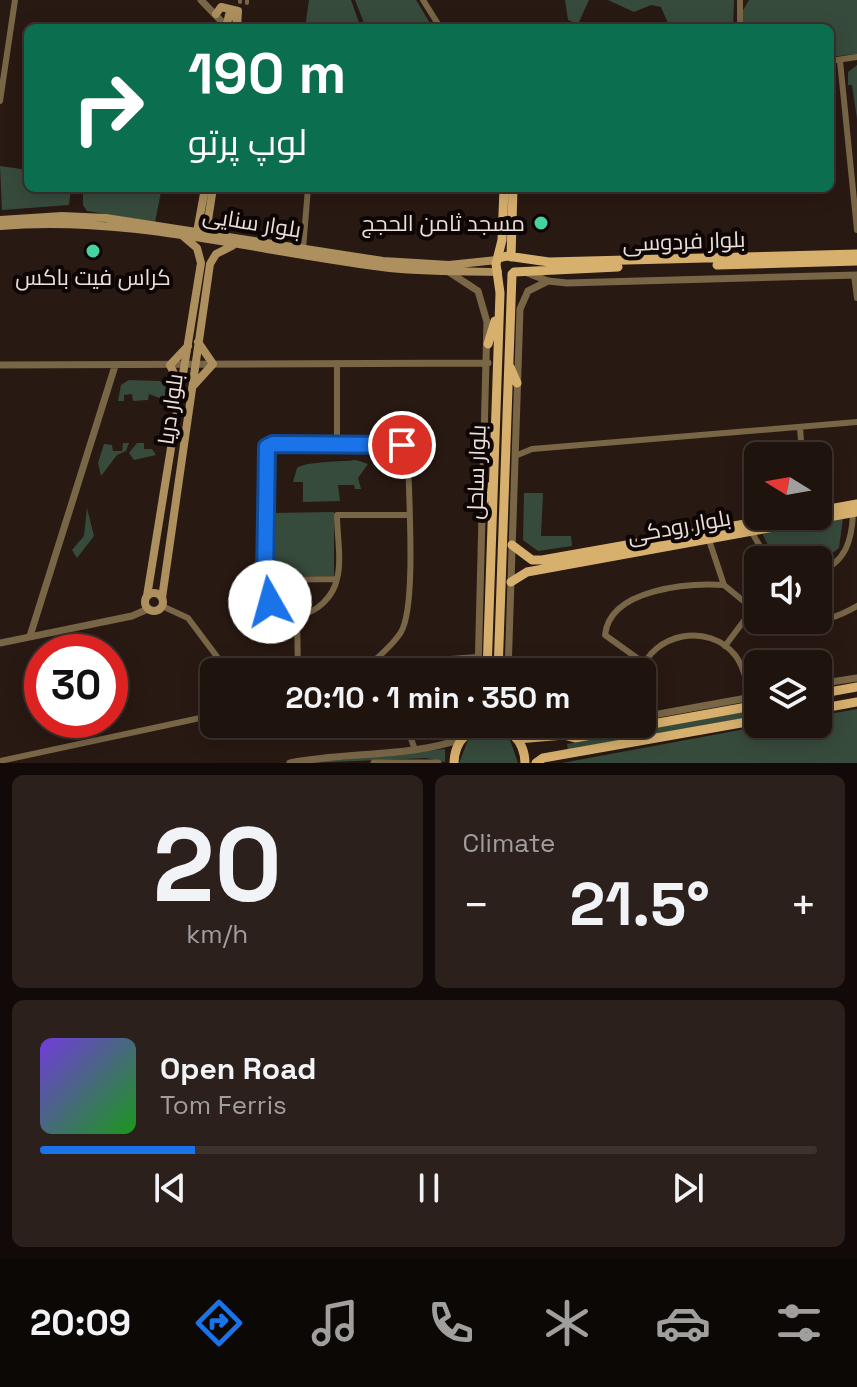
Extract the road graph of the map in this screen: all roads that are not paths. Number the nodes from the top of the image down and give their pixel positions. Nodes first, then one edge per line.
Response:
1 (15, 0) edge
2 (201, 0) edge
3 (423, 0) edge
4 (740, 1) edge
5 (216, 14) junction
6 (224, 24) edge
7 (226, 24) edge
8 (237, 24) edge
9 (237, 24) edge
10 (438, 24) edge
11 (740, 24) edge
12 (857, 57) edge
13 (834, 61) edge
14 (840, 61) junction
15 (834, 73) edge
16 (839, 76) junction
17 (0, 101) edge
18 (857, 156) edge
19 (849, 159) junction
20 (205, 192) edge
21 (212, 192) edge
22 (308, 192) edge
23 (504, 192) edge
24 (513, 192) edge
25 (1, 222) edge
26 (857, 230) edge
27 (202, 233) junction
28 (180, 235) junction
29 (241, 245) junction
30 (303, 249) junction
31 (857, 254) edge
32 (512, 258) junction
33 (498, 259) junction
34 (857, 261) edge
35 (449, 272) junction
36 (516, 272) junction
37 (498, 273) junction
38 (856, 275) edge
39 (548, 281) junction
40 (856, 290) edge
41 (857, 298) edge
42 (499, 306) junction
43 (511, 310) junction
44 (519, 326) junction
45 (193, 344) junction
46 (488, 344) junction
47 (337, 363) junction
48 (488, 363) junction
49 (213, 364) junction
50 (508, 364) junction
51 (0, 365) edge
52 (170, 365) junction
53 (190, 365) junction
54 (115, 366) junction
55 (517, 383) junction
56 (181, 388) junction
57 (191, 390) junction
58 (857, 422) edge
59 (800, 427) junction
60 (515, 438) junction
61 (801, 442) edge
62 (337, 444) junction
63 (532, 449) junction
64 (515, 456) junction
65 (493, 482) junction
66 (483, 502) junction
67 (856, 509) edge
68 (832, 510) edge
69 (408, 515) junction
70 (744, 524) edge
71 (751, 531) junction
72 (709, 540) junction
73 (512, 545) junction
74 (760, 546) edge
75 (532, 560) junction
76 (832, 566) edge
77 (531, 571) junction
78 (337, 579) junction
79 (265, 580) junction
80 (511, 582) junction
81 (724, 585) junction
82 (147, 596) junction
83 (162, 602) junction
84 (744, 602) edge
85 (857, 606) edge
86 (148, 609) junction
87 (832, 616) edge
88 (297, 617) junction
89 (744, 624) edge
90 (31, 634) edge
91 (40, 634) edge
92 (24, 637) edge
93 (0, 643) edge
94 (725, 646) junction
95 (478, 657) joint
96 (219, 658) edge
97 (298, 658) edge
98 (376, 658) edge
99 (464, 658) edge
100 (487, 658) edge
101 (498, 658) edge
102 (508, 658) edge
103 (637, 658) edge
104 (649, 658) edge
105 (744, 672) edge
106 (857, 678) edge
107 (832, 682) edge
108 (857, 687) edge
109 (832, 691) edge
110 (744, 702) edge
111 (857, 702) edge
112 (744, 703) edge
113 (832, 706) edge
114 (656, 715) edge
115 (200, 718) edge
116 (656, 721) edge
117 (744, 723) edge
118 (411, 738) edge
119 (530, 738) edge
120 (461, 739) joint
121 (518, 739) joint
122 (415, 750) junction
123 (556, 759) edge
124 (0, 761) edge
125 (290, 763) edge
126 (374, 763) edge
127 (438, 763) edge
128 (454, 763) edge
129 (525, 763) edge
130 (536, 763) edge

1 - 17 street
2 - 5 street
3 - 10 street
4 - 11 street
5 - 6 street
5 - 8 main road
7 - 9 main road
12 - 14 street
13 - 14 street
14 - 16 street
15 - 16 street
16 - 19 street
18 - 19 street
19 - 26 street
20 - 27 main road
21 - 27 main road
22 - 30 street
23 - 33 main road
24 - 32 main road
25 - 27 main road, بلوار سنایی
25 - 28 main road, بلوار سنایی
27 - 30 main road, بلوار سنایی
28 - 29 main road, بلوار سنایی
28 - 45 main road, بلوار دریا
29 - 35 main road, بلوار سنایی
29 - 45 main road, بلوار دریا
30 - 33 main road, بلوار سنایی
31 - 32 main road, بلوار فردوسی
32 - 33 main road, بلوار فردوسی
32 - 36 main road, بلوار ساحل
33 - 37 main road, بلوار ساحل
34 - 36 main road, بلوار فردوسی
35 - 37 main road, بلوار سنایی
35 - 46 street
36 - 37 main road, بلوار فردوسی
36 - 39 street
36 - 43 main road, بلوار ساحل
37 - 42 main road, بلوار ساحل
38 - 39 street
38 - 40 street
39 - 44 street
40 - 41 street
42 - 46 main road
42 - 65 main road, بلوار ساحل
43 - 44 main road
43 - 50 main road, بلوار ساحل
44 - 55 street
45 - 49 main road
45 - 52 main road
45 - 53 main road, بلوار دریا
46 - 48 street
47 - 48 street
47 - 49 street
47 - 62 street
48 - 66 street
49 - 53 street
49 - 57 main road
50 - 55 main road
50 - 101 main road, بلوار ساحل
51 - 54 street
52 - 53 street
52 - 54 street
52 - 56 main road
53 - 56 main road, بلوار دریا
53 - 57 main road, بلوار دریا
54 - 90 street
55 - 60 street
56 - 82 main road, بلوار دریا
57 - 83 main road, بلوار دریا
58 - 59 street
59 - 61 street
59 - 63 street
60 - 63 street
60 - 64 street
62 - 69 street
62 - 79 street
63 - 64 street
64 - 73 street
65 - 66 main road
65 - 100 main road, بلوار ساحل
66 - 95 street
67 - 68 main road
67 - 71 main road, بلوار رودکی
67 - 76 street
69 - 78 street
69 - 98 street
70 - 75 main road, بلوار رودکی
71 - 72 main road, بلوار رودکی
71 - 74 street
72 - 77 main road, بلوار رودکی
72 - 81 street
73 - 75 main road
73 - 80 street
75 - 77 main road
77 - 80 main road, بلوار رودکی
78 - 79 street
78 - 88 street
79 - 88 street
80 - 102 street
81 - 84 street
81 - 103 street
82 - 83 main road
82 - 86 main road, بلوار دریا
83 - 86 main road
83 - 96 street
85 - 87 street
86 - 91 street
88 - 97 street
89 - 94 street
92 - 93 street
94 - 104 street
94 - 105 street
95 - 99 street
106 - 107 street
108 - 109 main road
110 - 114 street
111 - 113 main road
112 - 116 main road
115 - 124 street
117 - 123 main road
118 - 122 street
119 - 121 main road
120 - 122 street
120 - 128 main road
121 - 129 main road
122 - 125 street
123 - 130 main road
126 - 127 street

